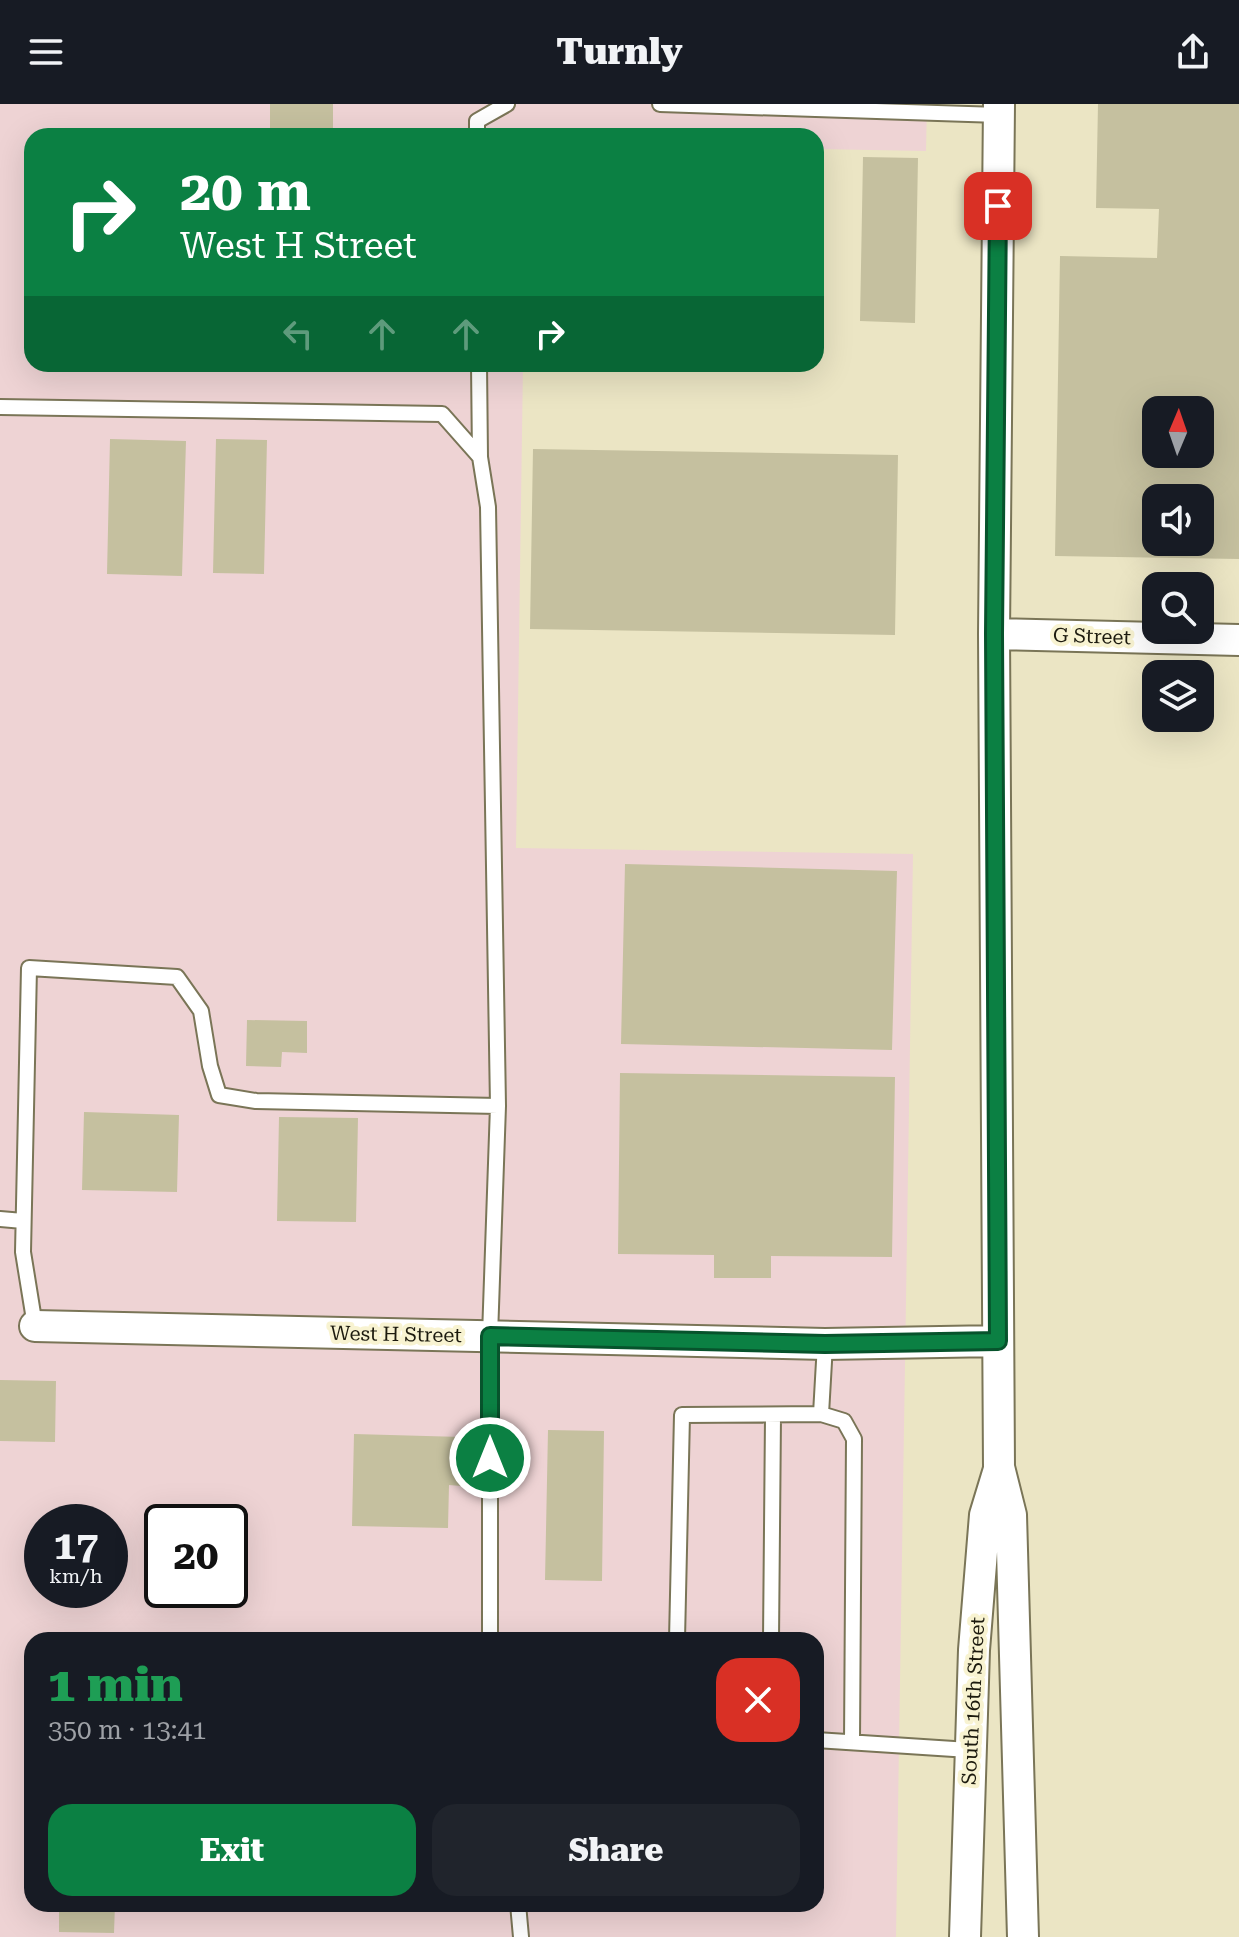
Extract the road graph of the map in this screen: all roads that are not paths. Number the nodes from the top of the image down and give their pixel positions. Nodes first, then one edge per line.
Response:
1 (507, 104) edge
2 (660, 104) edge
3 (999, 109) edge
4 (477, 128) edge
5 (479, 372) edge
6 (0, 407) edge
7 (480, 457) junction
8 (994, 634) junction
9 (1239, 640) edge
10 (498, 1106) junction
11 (0, 1219) edge
12 (23, 1221) junction
13 (35, 1326) joint
14 (490, 1336) junction
15 (998, 1341) junction
16 (825, 1344) junction
17 (821, 1414) junction
18 (773, 1416) junction
19 (999, 1467) junction
20 (490, 1632) edge
21 (677, 1632) edge
22 (771, 1632) edge
23 (824, 1740) edge
24 (852, 1742) junction
25 (969, 1750) junction
26 (519, 1912) edge
27 (521, 1937) edge
28 (965, 1937) edge
29 (1023, 1937) edge

1 - 4 lane
2 - 3 lane
3 - 8 street, South 16th Street
5 - 7 lane
6 - 7 lane
7 - 10 lane
8 - 9 street, G Street
8 - 15 street, South 16th Street
10 - 12 lane
10 - 14 lane
11 - 12 lane
12 - 13 lane
13 - 14 street, West H Street
14 - 16 street, West H Street
14 - 20 lane
15 - 16 street, West H Street
15 - 19 street, South 16th Street
16 - 17 lane
17 - 18 lane
17 - 24 lane
18 - 21 lane
18 - 22 lane
19 - 25 street, South 16th Street
19 - 29 street, South 16th Street
23 - 24 lane
24 - 25 lane
25 - 28 street, South 16th Street
26 - 27 lane

